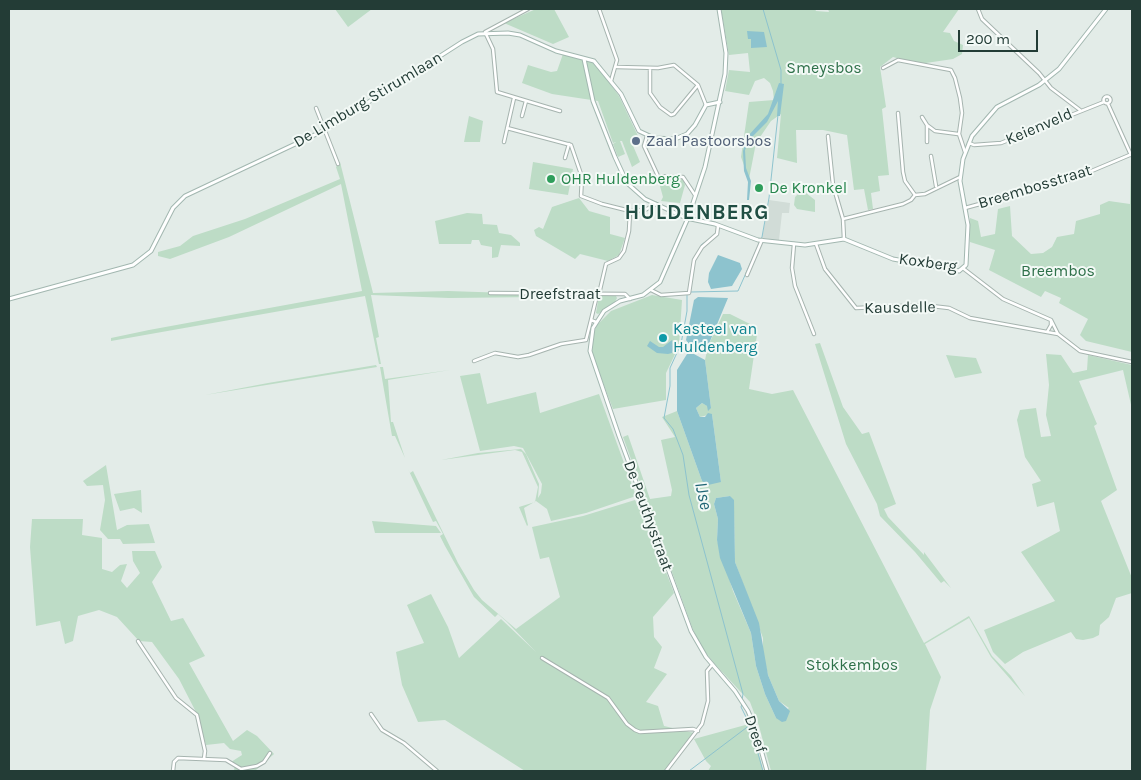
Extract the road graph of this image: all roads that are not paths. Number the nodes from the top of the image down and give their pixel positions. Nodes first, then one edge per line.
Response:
1 (528, 9) edge
2 (599, 9) edge
3 (719, 9) edge
4 (978, 9) edge
5 (1106, 9) edge
6 (486, 33) junction
7 (584, 58) junction
8 (617, 67) junction
9 (650, 68) junction
10 (883, 68) dead end
11 (1045, 80) junction
12 (611, 81) junction
13 (698, 85) junction
14 (514, 98) junction
15 (526, 101) junction
16 (1104, 102) junction
17 (719, 104) junction
18 (1108, 104) junction
19 (706, 105) junction
20 (316, 108) dead end
21 (1080, 110) junction
22 (560, 111) dead end
23 (898, 113) dead end
24 (522, 116) dead end
25 (922, 117) dead end
26 (927, 125) junction
27 (507, 128) junction
28 (325, 130) junction
29 (935, 131) junction
30 (927, 132) junction
31 (959, 134) junction
32 (647, 136) junction
33 (828, 136) dead end
34 (504, 142) dead end
35 (928, 142) dead end
36 (969, 143) junction
37 (569, 144) junction
38 (965, 152) junction
39 (1131, 154) edge
40 (931, 156) dead end
41 (565, 158) dead end
42 (338, 164) dead end
43 (960, 177) junction
44 (936, 186) junction
45 (695, 195) junction
46 (915, 195) junction
47 (656, 204) junction
48 (965, 208) junction
49 (630, 211) junction
50 (688, 218) junction
51 (843, 219) junction
52 (718, 226) junction
53 (844, 238) junction
54 (761, 240) junction
55 (794, 244) junction
56 (816, 244) junction
57 (964, 269) junction
58 (747, 275) dead end
59 (651, 290) junction
60 (490, 294) dead end
61 (598, 294) junction
62 (630, 298) junction
63 (9, 299) edge
64 (591, 320) junction
65 (1051, 320) junction
66 (596, 322) junction
67 (1047, 332) junction
68 (814, 334) dead end
69 (1058, 334) junction
70 (474, 361) dead end
71 (1132, 362) edge
72 (138, 641) dead end
73 (542, 658) dead end
74 (712, 665) junction
75 (740, 698) joint
76 (371, 714) dead end
77 (698, 731) junction
78 (270, 753) dead end
79 (204, 759) junction
80 (172, 771) edge
81 (437, 771) edge
82 (666, 771) edge
83 (767, 771) edge

1 - 6 street
2 - 8 street
3 - 17 street
4 - 11 street
5 - 11 street, Koxberg
6 - 7 street, De Limburg Stirumlaan
6 - 14 street
6 - 28 street, De Limburg Stirumlaan
7 - 12 street, De Limburg Stirumlaan
7 - 47 street
8 - 9 street
8 - 12 street
9 - 13 street
9 - 13 street
10 - 31 street
11 - 21 street
11 - 36 street, Koxberg
12 - 32 street, De Limburg Stirumlaan
13 - 19 street
14 - 15 street
14 - 27 street
15 - 22 street
15 - 24 street
16 - 18 street
16 - 18 street
16 - 21 street, Keienveld
17 - 19 street
17 - 45 street
18 - 39 street
19 - 32 street
20 - 28 street
21 - 36 street, Keienveld
23 - 46 street
25 - 26 street
26 - 29 street
26 - 30 street
27 - 34 street
27 - 37 street
28 - 42 street
28 - 63 street, De Limburg Stirumlaan
29 - 30 street
29 - 31 street
30 - 35 street
31 - 38 street
32 - 45 street
33 - 51 street
36 - 38 street, Koxberg
37 - 41 street
37 - 49 street
38 - 43 street, Koxberg
39 - 48 street, Breembosstraat
40 - 44 street
43 - 44 street
43 - 48 street, Koxberg
44 - 46 street
45 - 50 street
46 - 51 street
47 - 49 street
47 - 50 street
48 - 57 street, Koxberg
49 - 61 street
50 - 52 street
50 - 59 street
51 - 53 street
52 - 54 street
52 - 59 street
53 - 56 street
53 - 57 street, Koxberg
54 - 55 street
54 - 58 street
55 - 56 street
55 - 68 street
56 - 67 street, Kausdelle
57 - 65 street
59 - 62 street
60 - 61 street, Dreefstraat
61 - 62 street, Dreefstraat
61 - 64 street
62 - 66 street
64 - 66 street
64 - 70 street
65 - 67 street
65 - 69 street
66 - 74 street, De Peuthystraat
67 - 69 street
69 - 71 street
72 - 79 street
73 - 77 street
74 - 75 street, De Peuthystraat
74 - 77 street
75 - 83 street, Dreef
76 - 81 street
77 - 82 street
78 - 79 street
79 - 80 street

